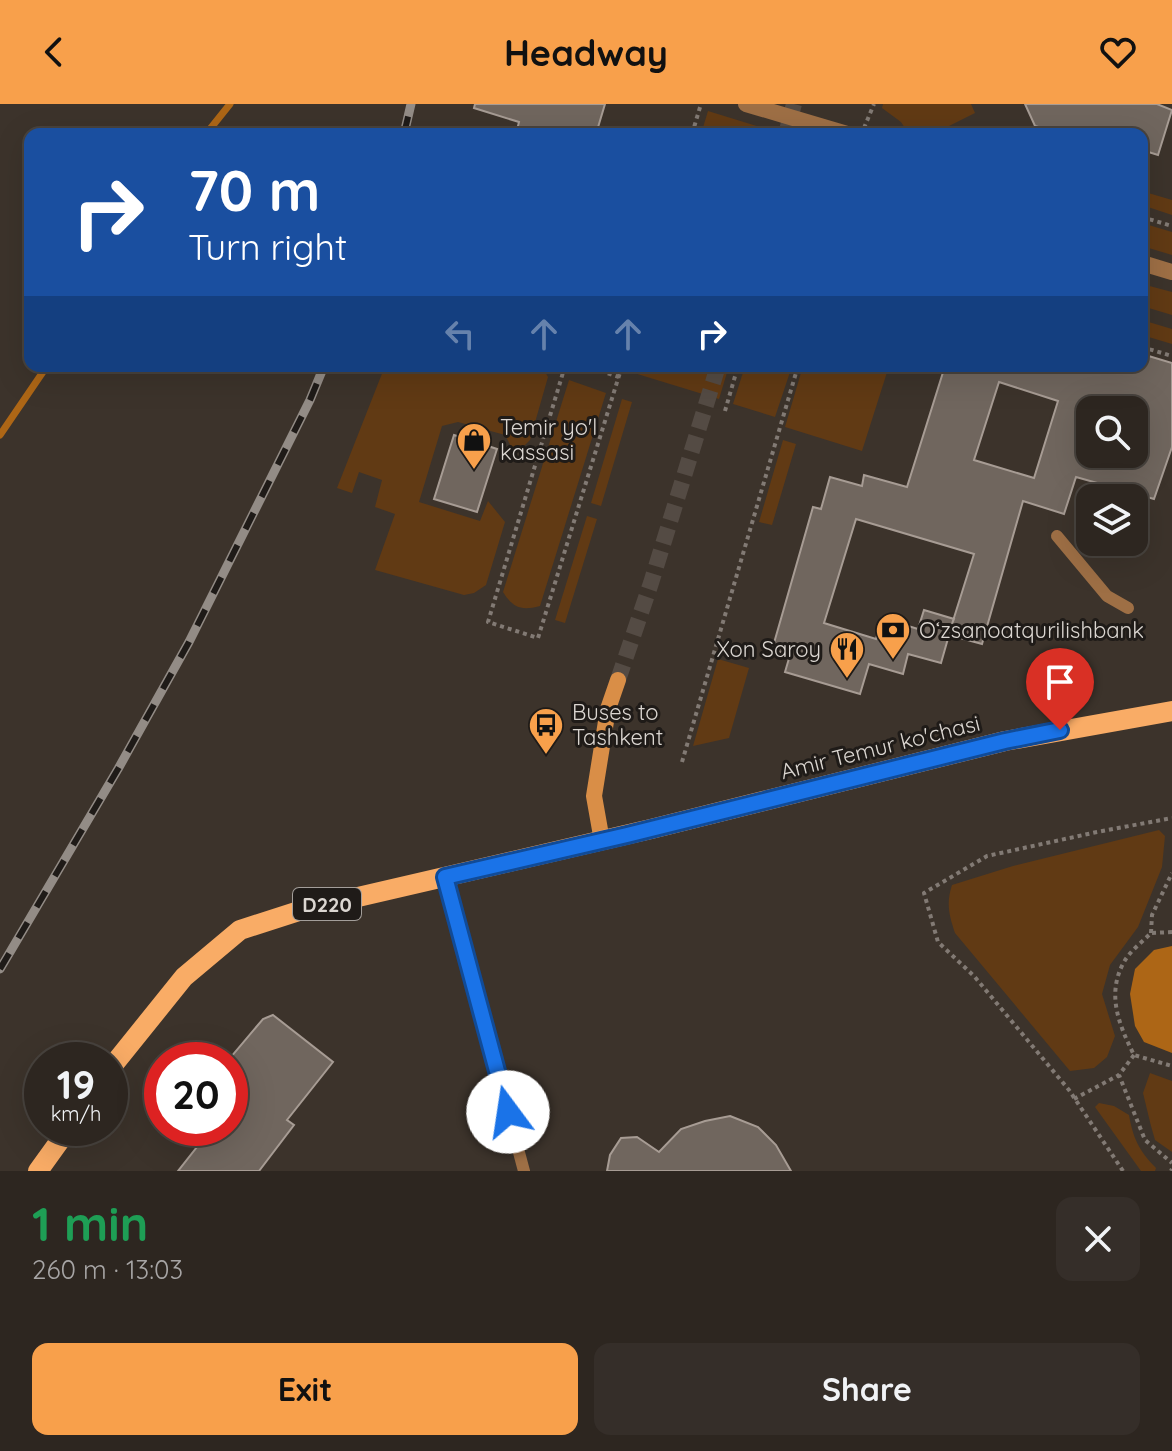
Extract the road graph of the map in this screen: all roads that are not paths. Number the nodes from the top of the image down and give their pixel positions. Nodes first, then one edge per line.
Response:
1 (753, 106) edge
2 (829, 128) edge
3 (1148, 265) edge
4 (1172, 272) edge
5 (1057, 536) dead end
6 (1128, 608) dead end
7 (618, 680) tunnel mouth
8 (1172, 711) edge
9 (602, 841) junction
10 (445, 877) junction
11 (128, 1047) edge
12 (56, 1146) edge
13 (38, 1171) edge
14 (524, 1171) edge

1 - 2 street
3 - 4 street
5 - 6 lane
7 - 9 main road
8 - 9 main road, Amir Temur ko'chasi / D220
9 - 10 main road, D220
10 - 11 main road, D220
10 - 14 lane
12 - 13 main road

